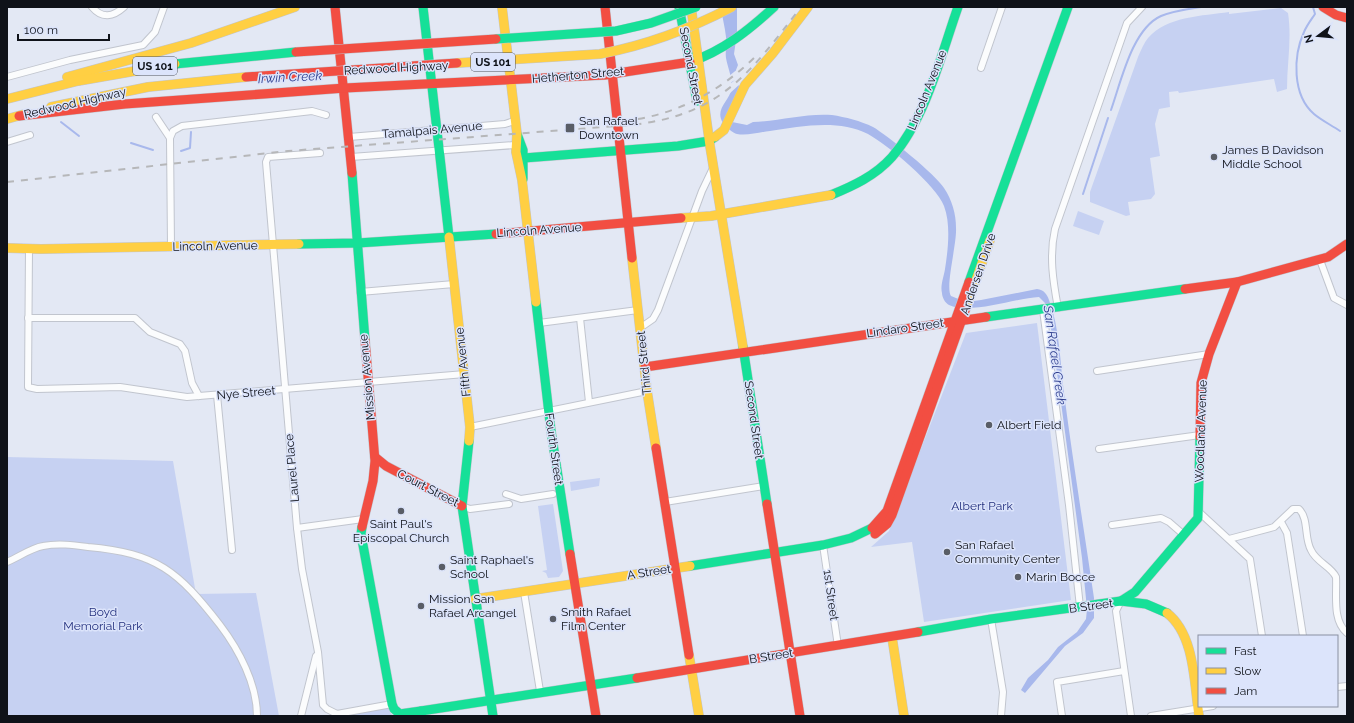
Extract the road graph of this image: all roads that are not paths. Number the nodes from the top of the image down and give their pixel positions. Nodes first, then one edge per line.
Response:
1 (92, 7) edge
2 (124, 7) edge
3 (164, 7) edge
4 (295, 7) edge
5 (335, 7) edge
6 (423, 7) edge
7 (502, 7) edge
8 (605, 7) edge
9 (679, 7) edge
10 (691, 7) edge
11 (696, 7) edge
12 (732, 7) edge
13 (774, 7) edge
14 (808, 7) edge
15 (958, 7) edge
16 (1002, 7) edge
17 (1068, 7) edge
18 (1072, 7) edge
19 (1142, 7) edge
20 (1323, 7) edge
21 (1347, 18) edge
22 (694, 61) junction
23 (981, 68) dead end
24 (611, 74) junction
25 (7, 76) edge
26 (510, 80) junction
27 (432, 84) junction
28 (345, 88) junction
29 (18, 96) junction
30 (7, 99) edge
31 (326, 115) dead end
32 (19, 116) junction
33 (156, 117) dead end
34 (7, 119) edge
35 (514, 121) junction
36 (437, 130) junction
37 (517, 134) junction
38 (30, 136) dead end
39 (349, 137) junction
40 (170, 138) junction
41 (709, 141) junction
42 (7, 142) edge
43 (515, 145) junction
44 (439, 150) junction
45 (620, 151) junction
46 (320, 152) dead end
47 (351, 157) junction
48 (524, 158) junction
49 (713, 168) junction
50 (522, 180) junction
51 (721, 214) junction
52 (692, 218) junction
53 (628, 223) junction
54 (528, 231) junction
55 (449, 237) junction
56 (358, 243) junction
57 (272, 244) junction
58 (1347, 244) edge
59 (171, 247) junction
60 (7, 248) edge
61 (29, 248) junction
62 (1320, 260) junction
63 (1237, 282) junction
64 (454, 284) junction
65 (972, 284) junction
66 (360, 292) junction
67 (1347, 305) edge
68 (1050, 309) junction
69 (638, 310) junction
70 (965, 310) junction
71 (984, 317) junction
72 (28, 318) junction
73 (580, 318) junction
74 (958, 321) junction
75 (539, 323) junction
76 (931, 325) junction
77 (640, 328) junction
78 (946, 343) junction
79 (744, 351) junction
80 (1209, 354) junction
81 (645, 367) junction
82 (1098, 371) dead end
83 (465, 374) junction
84 (367, 383) junction
85 (286, 389) junction
86 (647, 391) junction
87 (217, 395) junction
88 (199, 396) junction
89 (589, 402) junction
90 (548, 411) junction
91 (470, 427) junction
92 (1200, 436) junction
93 (1099, 449) dead end
94 (375, 457) junction
95 (764, 486) junction
96 (506, 494) dead end
97 (553, 494) dead end
98 (665, 502) junction
99 (509, 504) dead end
100 (462, 506) junction
101 (1199, 512) junction
102 (363, 519) junction
103 (1282, 522) junction
104 (1112, 525) dead end
105 (297, 528) junction
106 (873, 532) junction
107 (1184, 535) junction
108 (1229, 539) junction
109 (823, 545) junction
110 (232, 550) dead end
111 (774, 553) junction
112 (7, 562) edge
113 (676, 568) junction
114 (575, 584) junction
115 (524, 592) junction
116 (476, 599) junction
117 (1121, 601) junction
118 (1080, 608) junction
119 (991, 620) junction
120 (1347, 633) edge
121 (1262, 635) edge
122 (1304, 635) edge
123 (892, 637) junction
124 (838, 646) junction
125 (318, 652) junction
126 (790, 654) junction
127 (691, 668) junction
128 (1124, 671) junction
129 (591, 684) junction
130 (540, 691) junction
131 (491, 699) junction
132 (392, 704) junction
133 (1210, 707) edge
134 (1198, 712) edge
135 (421, 713) edge
136 (257, 716) edge
137 (300, 716) edge
138 (493, 716) edge
139 (596, 716) edge
140 (699, 716) edge
141 (800, 716) edge
142 (904, 716) edge
143 (1001, 716) edge
144 (1062, 716) edge
145 (1131, 716) edge
146 (1151, 716) edge

1 - 2 street
3 - 25 street
4 - 29 main road
5 - 28 main road, Mission Avenue
6 - 27 main road, Fifth Avenue
7 - 26 main road, Fourth Street
8 - 24 main road, Third Street
9 - 22 main road, Second Street
10 - 22 main road, Second Street
11 - 29 main road, Redwood Highway / US 101, bridge
12 - 32 main road, Redwood Highway / US 101, bridge
13 - 22 main road, Hetherton Street
14 - 41 main road
15 - 51 main road, Lincoln Avenue
16 - 23 street
17 - 65 main road, Andersen Drive
18 - 65 main road, Andersen Drive
19 - 68 street
20 - 21 main road
22 - 24 main road, Hetherton Street
22 - 41 main road, Second Street
24 - 26 main road, Hetherton Street
24 - 45 main road, Third Street
26 - 27 main road, Hetherton Street
26 - 35 main road, Fourth Street
27 - 28 main road, Hetherton Street
27 - 36 main road, Fifth Avenue
28 - 32 main road, Hetherton Street
28 - 39 main road, Mission Avenue
29 - 30 main road, Redwood Highway / US 101
31 - 40 street
32 - 34 main road, Redwood Highway / US 101
33 - 40 street
35 - 36 street, Tamalpais Avenue
35 - 37 main road, Fourth Street
36 - 39 street, Tamalpais Avenue
36 - 44 main road, Fifth Avenue
37 - 43 main road, Fourth Street
37 - 48 main road, Fourth Street
38 - 42 street
39 - 47 main road, Mission Avenue
40 - 59 street
41 - 45 main road
41 - 49 main road, Second Street
43 - 44 street, Tamalpais Avenue
43 - 50 main road, Fourth Street
44 - 47 street, Tamalpais Avenue
44 - 55 main road, Fifth Avenue
45 - 48 main road
45 - 53 main road, Third Street
46 - 57 street, Laurel Place
47 - 56 main road, Mission Avenue
48 - 50 main road, Fourth Street
49 - 51 main road, Second Street
49 - 52 street
50 - 54 main road, Fourth Street
51 - 52 main road, Lincoln Avenue
51 - 79 main road, Second Street
52 - 53 main road, Lincoln Avenue
52 - 77 street
53 - 54 main road, Lincoln Avenue
53 - 69 main road, Third Street
54 - 55 main road, Lincoln Avenue
54 - 75 main road, Fourth Street
55 - 56 main road, Lincoln Avenue
55 - 64 main road, Fifth Avenue
56 - 57 main road, Lincoln Avenue
56 - 66 main road, Mission Avenue
57 - 59 main road, Lincoln Avenue
57 - 85 street, Laurel Place
58 - 62 main road
59 - 61 main road, Lincoln Avenue
60 - 61 main road, Lincoln Avenue
61 - 72 street
62 - 63 main road
62 - 67 street
63 - 68 main road, Lindaro Street
63 - 80 main road, Woodland Avenue
64 - 66 street
64 - 83 main road, Fifth Avenue
65 - 70 main road, Andersen Drive
65 - 70 main road, Andersen Drive
66 - 84 main road, Mission Avenue
68 - 71 main road, Lindaro Street
68 - 118 street
69 - 73 street
69 - 77 main road, Third Street
70 - 71 main road
70 - 74 main road, Andersen Drive
71 - 74 main road, Lindaro Street
72 - 88 street
72 - 88 street, Nye Street
73 - 75 street
73 - 89 street
74 - 76 main road, Lindaro Street
74 - 78 main road, Andersen Drive
74 - 106 main road, Andersen Drive
75 - 90 main road, Fourth Street
76 - 78 main road
76 - 79 main road, Lindaro Street
77 - 81 main road, Third Street
78 - 106 main road, Andersen Drive
79 - 81 main road, Lindaro Street
79 - 95 main road, Second Street
80 - 82 street
80 - 92 main road, Woodland Avenue
81 - 86 main road, Third Street
83 - 84 street, Nye Street
83 - 91 main road, Fifth Avenue
84 - 85 street, Nye Street
84 - 94 main road, Mission Avenue
85 - 87 street, Nye Street
85 - 105 street, Laurel Place
86 - 89 street
86 - 98 main road, Third Street
87 - 88 street, Nye Street
87 - 110 street
89 - 90 street
90 - 91 street
90 - 114 main road, Fourth Street
91 - 100 main road, Fifth Avenue
92 - 93 street
92 - 101 main road, Woodland Avenue
94 - 100 main road, Court Street
94 - 102 main road, Mission Avenue
95 - 98 street
95 - 111 main road, Second Street
96 - 97 street
98 - 113 main road, Third Street
99 - 100 street, Court Street
100 - 116 main road, Fifth Avenue
101 - 107 main road, Woodland Avenue
101 - 108 street
102 - 105 street
102 - 132 main road, Mission Avenue
103 - 108 street
103 - 120 street
103 - 122 street
104 - 107 street
105 - 125 street, Laurel Place
106 - 109 main road, A Street
107 - 117 main road, Woodland Avenue
108 - 121 street
109 - 111 main road, A Street
109 - 124 street, 1st Street
111 - 113 main road, A Street
111 - 126 main road, Second Street
112 - 136 street
113 - 114 main road, A Street
113 - 127 main road, Third Street
114 - 115 main road, A Street
114 - 129 main road, Fourth Street
115 - 116 main road, A Street
115 - 130 street
116 - 131 main road, Fifth Avenue
117 - 118 main road, B Street
117 - 128 street
117 - 134 main road, B Street
118 - 119 main road, B Street
119 - 123 main road, B Street
119 - 143 street
123 - 124 main road, B Street
123 - 142 main road
124 - 126 main road, B Street
125 - 132 street, Laurel Place
125 - 137 street
126 - 127 main road, B Street
126 - 141 main road, Second Street
127 - 129 main road, B Street
127 - 140 main road, Third Street
128 - 144 street
128 - 145 street
129 - 130 main road, B Street
129 - 139 main road, Fourth Street
130 - 131 main road, B Street
131 - 135 main road, B Street
131 - 138 main road, Fifth Avenue
132 - 135 main road
133 - 134 street
134 - 146 street

